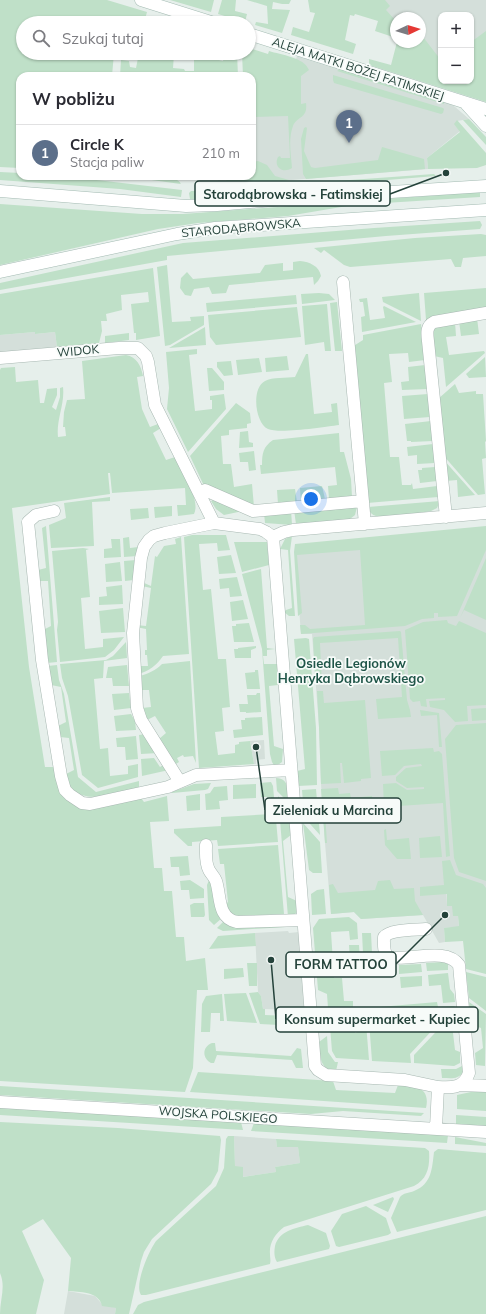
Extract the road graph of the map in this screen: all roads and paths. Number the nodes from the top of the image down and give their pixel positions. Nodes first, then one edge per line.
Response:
1 (141, 0) edge
2 (192, 16) edge
3 (256, 36) edge
4 (466, 104) junction
5 (486, 109) edge
6 (486, 126) edge
7 (486, 186) edge
8 (0, 191) edge
9 (486, 210) edge
10 (0, 272) edge
11 (343, 282) dead end
12 (486, 313) edge
13 (0, 358) edge
14 (199, 493) junction
15 (363, 501) junction
16 (54, 511) dead end
17 (486, 513) edge
18 (446, 516) junction
19 (214, 523) junction
20 (365, 524) junction
21 (273, 537) junction
22 (291, 770) junction
23 (180, 782) junction
24 (206, 845) dead end
25 (303, 920) junction
26 (426, 929) dead end
27 (460, 1085) junction
28 (486, 1086) edge
29 (438, 1087) junction
30 (0, 1102) edge
31 (436, 1128) junction
32 (486, 1132) edge

1 - 2 street
3 - 4 street, ALEJA MATKI BOŻEJ FATIMSKIEJ
4 - 5 street, ALEJA MATKI BOŻEJ FATIMSKIEJ
4 - 6 street, ALEJA MATKI BOŻEJ FATIMSKIEJ
7 - 8 street, STARODĄBROWSKA
9 - 10 street, STARODĄBROWSKA
11 - 15 street
12 - 18 street
13 - 14 street, WIDOK
14 - 15 street
14 - 19 street
15 - 20 street
16 - 23 street
17 - 18 street
18 - 20 street
19 - 21 street
19 - 23 street
20 - 21 street
21 - 22 street
22 - 23 street
22 - 25 street
24 - 25 street
25 - 29 street
26 - 27 street
27 - 28 street
27 - 29 street
29 - 31 street
30 - 31 street, WOJSKA POLSKIEGO
31 - 32 street, WOJSKA POLSKIEGO

